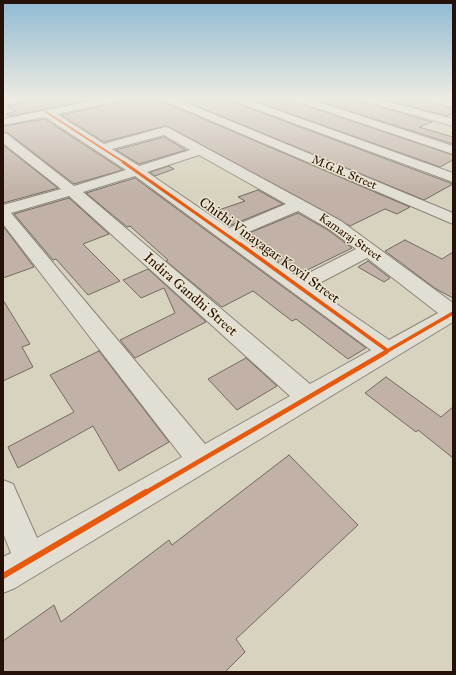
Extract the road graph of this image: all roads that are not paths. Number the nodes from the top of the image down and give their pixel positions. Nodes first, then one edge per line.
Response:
1 (75, 130) edge
2 (244, 130) edge
3 (324, 130) edge
4 (394, 130) edge
5 (3, 137) edge
6 (102, 148) junction
7 (453, 150) edge
8 (199, 151) junction
9 (136, 170) junction
10 (453, 178) edge
11 (72, 191) junction
12 (298, 205) junction
13 (3, 210) edge
14 (3, 213) edge
15 (453, 219) edge
16 (227, 234) junction
17 (369, 250) junction
18 (298, 286) junction
19 (452, 313) edge
20 (388, 351) junction
21 (309, 398) junction
22 (201, 460) junction
23 (3, 494) edge
24 (30, 560) junction
25 (3, 576) edge

1 - 6 street, Chithi Vinayagar Kovil Street
2 - 15 street, M.G.R. Street
3 - 10 street
4 - 7 street
5 - 11 street, Indira Gandhi Street
6 - 8 street, Kamaraj Street
6 - 9 street, Chithi Vinayagar Kovil Street
8 - 9 street
8 - 12 street, Kamaraj Street
9 - 11 street
9 - 16 street, Chithi Vinayagar Kovil Street
11 - 13 street
11 - 21 street, Indira Gandhi Street
12 - 16 street
12 - 17 street, Kamaraj Street
14 - 22 street
16 - 18 street, Chithi Vinayagar Kovil Street
17 - 18 street
17 - 19 street, Kamaraj Street
18 - 20 street, Chithi Vinayagar Kovil Street
19 - 20 street
20 - 21 street
21 - 22 street
22 - 24 street
23 - 24 street
24 - 25 street

